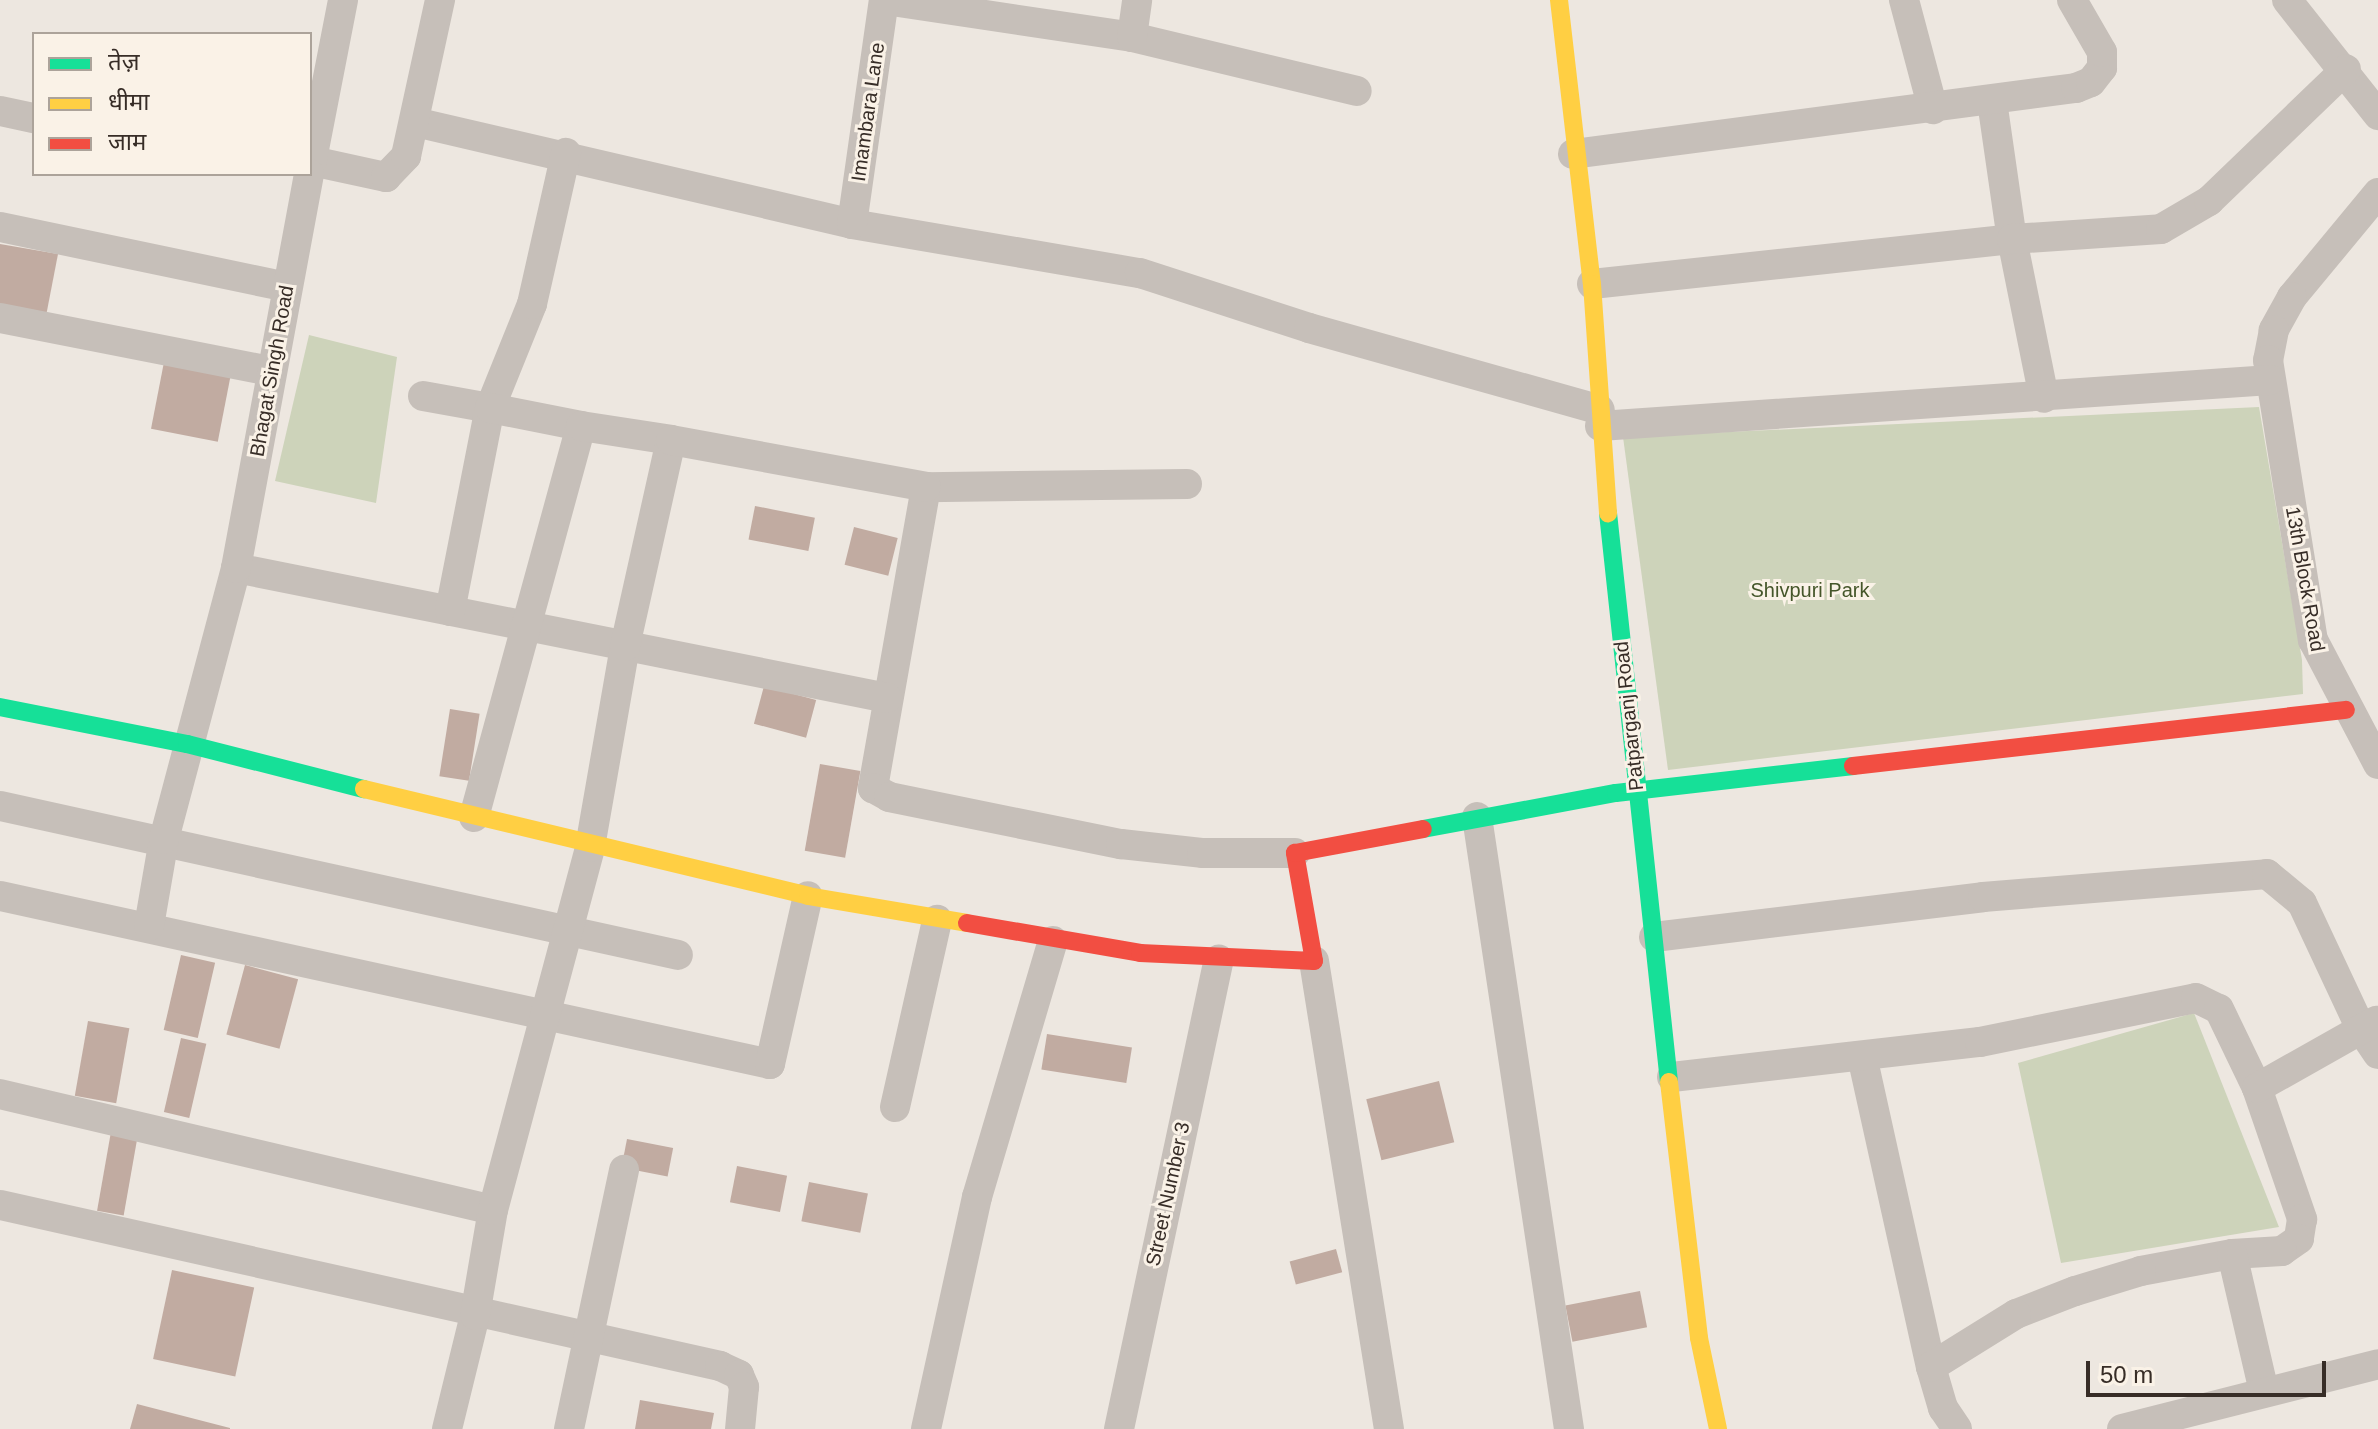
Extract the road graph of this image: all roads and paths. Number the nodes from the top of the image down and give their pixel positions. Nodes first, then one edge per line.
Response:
1 (343, 0) edge
2 (440, 0) edge
3 (885, 0) edge
4 (1137, 0) edge
5 (1904, 0) edge
6 (2072, 0) edge
7 (2287, 0) edge
8 (1565, 1) edge
9 (1132, 37) junction
10 (2346, 69) junction
11 (1357, 91) dead end
12 (1992, 101) junction
13 (1933, 109) junction
14 (0, 111) edge
15 (2378, 115) edge
16 (32, 118) edge
17 (415, 122) junction
18 (566, 153) junction
19 (1573, 154) junction
20 (312, 156) edge
21 (312, 171) edge
22 (308, 176) edge
23 (2378, 193) edge
24 (852, 224) junction
25 (0, 227) edge
26 (2012, 239) junction
27 (1592, 284) junction
28 (287, 287) junction
29 (0, 318) edge
30 (271, 371) junction
31 (2270, 380) junction
32 (423, 396) dead end
33 (2044, 398) junction
34 (490, 408) junction
35 (1600, 418) junction
36 (581, 426) junction
37 (671, 440) junction
38 (1187, 484) dead end
39 (926, 487) junction
40 (236, 568) junction
41 (450, 611) junction
42 (525, 624) junction
43 (625, 646) junction
44 (887, 698) junction
45 (0, 707) edge
46 (2346, 710) junction
47 (187, 744) junction
48 (2378, 764) edge
49 (1637, 793) junction
50 (0, 806) edge
51 (474, 817) junction
52 (1477, 817) junction
53 (164, 839) junction
54 (590, 847) junction
55 (1295, 853) junction
56 (0, 896) edge
57 (808, 896) junction
58 (937, 920) junction
59 (149, 926) junction
60 (568, 929) junction
61 (1654, 937) junction
62 (1053, 941) junction
63 (678, 955) dead end
64 (1219, 960) junction
65 (1314, 961) junction
66 (545, 1019) junction
67 (2372, 1035) edge
68 (1862, 1056) junction
69 (1672, 1077) junction
70 (2257, 1088) junction
71 (0, 1094) edge
72 (895, 1107) dead end
73 (624, 1170) dead end
74 (0, 1205) edge
75 (493, 1210) junction
76 (2232, 1254) junction
77 (475, 1315) junction
78 (587, 1334) junction
79 (2378, 1364) edge
80 (1931, 1367) junction
81 (2264, 1392) junction
82 (447, 1429) edge
83 (569, 1429) edge
84 (740, 1429) edge
85 (926, 1429) edge
86 (1119, 1429) edge
87 (1389, 1429) edge
88 (1569, 1429) edge
89 (1718, 1429) edge
90 (1957, 1429) edge
91 (2122, 1429) edge

1 - 20 street, Bhagat Singh Road
2 - 17 street
3 - 9 street
3 - 24 street, Imambara Lane
4 - 9 street
5 - 13 street
6 - 12 street
7 - 10 street
8 - 19 street, Patparganj Road
9 - 11 street
10 - 15 street
10 - 26 street
12 - 13 street
12 - 26 street
13 - 19 street
14 - 16 street
17 - 18 street
17 - 21 street
18 - 24 street
18 - 34 street
19 - 27 street, Patparganj Road
22 - 28 street, Bhagat Singh Road
23 - 31 street, 13th Block Road
24 - 35 street
25 - 28 street
26 - 27 street
26 - 33 street
27 - 35 street, Patparganj Road
28 - 30 street, Bhagat Singh Road
29 - 30 street
30 - 40 street, Bhagat Singh Road
31 - 33 street
31 - 46 street, 13th Block Road
32 - 34 street
33 - 35 street
34 - 36 street
34 - 41 street
35 - 49 street, Patparganj Road
36 - 37 street
36 - 42 street
37 - 39 street
37 - 43 street
38 - 39 street
39 - 44 street
40 - 41 street
40 - 47 street, Bhagat Singh Road
41 - 42 street
42 - 43 street
42 - 51 street
43 - 44 street
43 - 54 street
44 - 55 street
45 - 47 street
46 - 48 street, 13th Block Road
46 - 49 street
47 - 51 street
47 - 53 street, Bhagat Singh Road
49 - 52 street
49 - 61 street, Patparganj Road
50 - 53 street
51 - 54 street
52 - 55 street
52 - 88 street
53 - 59 street, Bhagat Singh Road
53 - 60 street
54 - 57 street
54 - 60 street
55 - 65 street
56 - 59 street
57 - 58 street
57 - 66 street
58 - 62 street
58 - 72 street
59 - 66 street
60 - 63 street
60 - 66 street
61 - 67 street
61 - 69 street, Patparganj Road
62 - 64 street
62 - 85 street
64 - 65 street
64 - 86 street, Street Number 3
65 - 87 street
66 - 75 street
67 - 70 street
68 - 69 street
68 - 70 street
68 - 80 street
69 - 89 street, Patparganj Road
70 - 76 street
71 - 75 street
73 - 78 street
74 - 77 street
75 - 77 street
76 - 80 street
76 - 81 street
77 - 78 street
77 - 82 street
78 - 83 street
78 - 84 street
79 - 81 street
80 - 90 street
81 - 91 street

